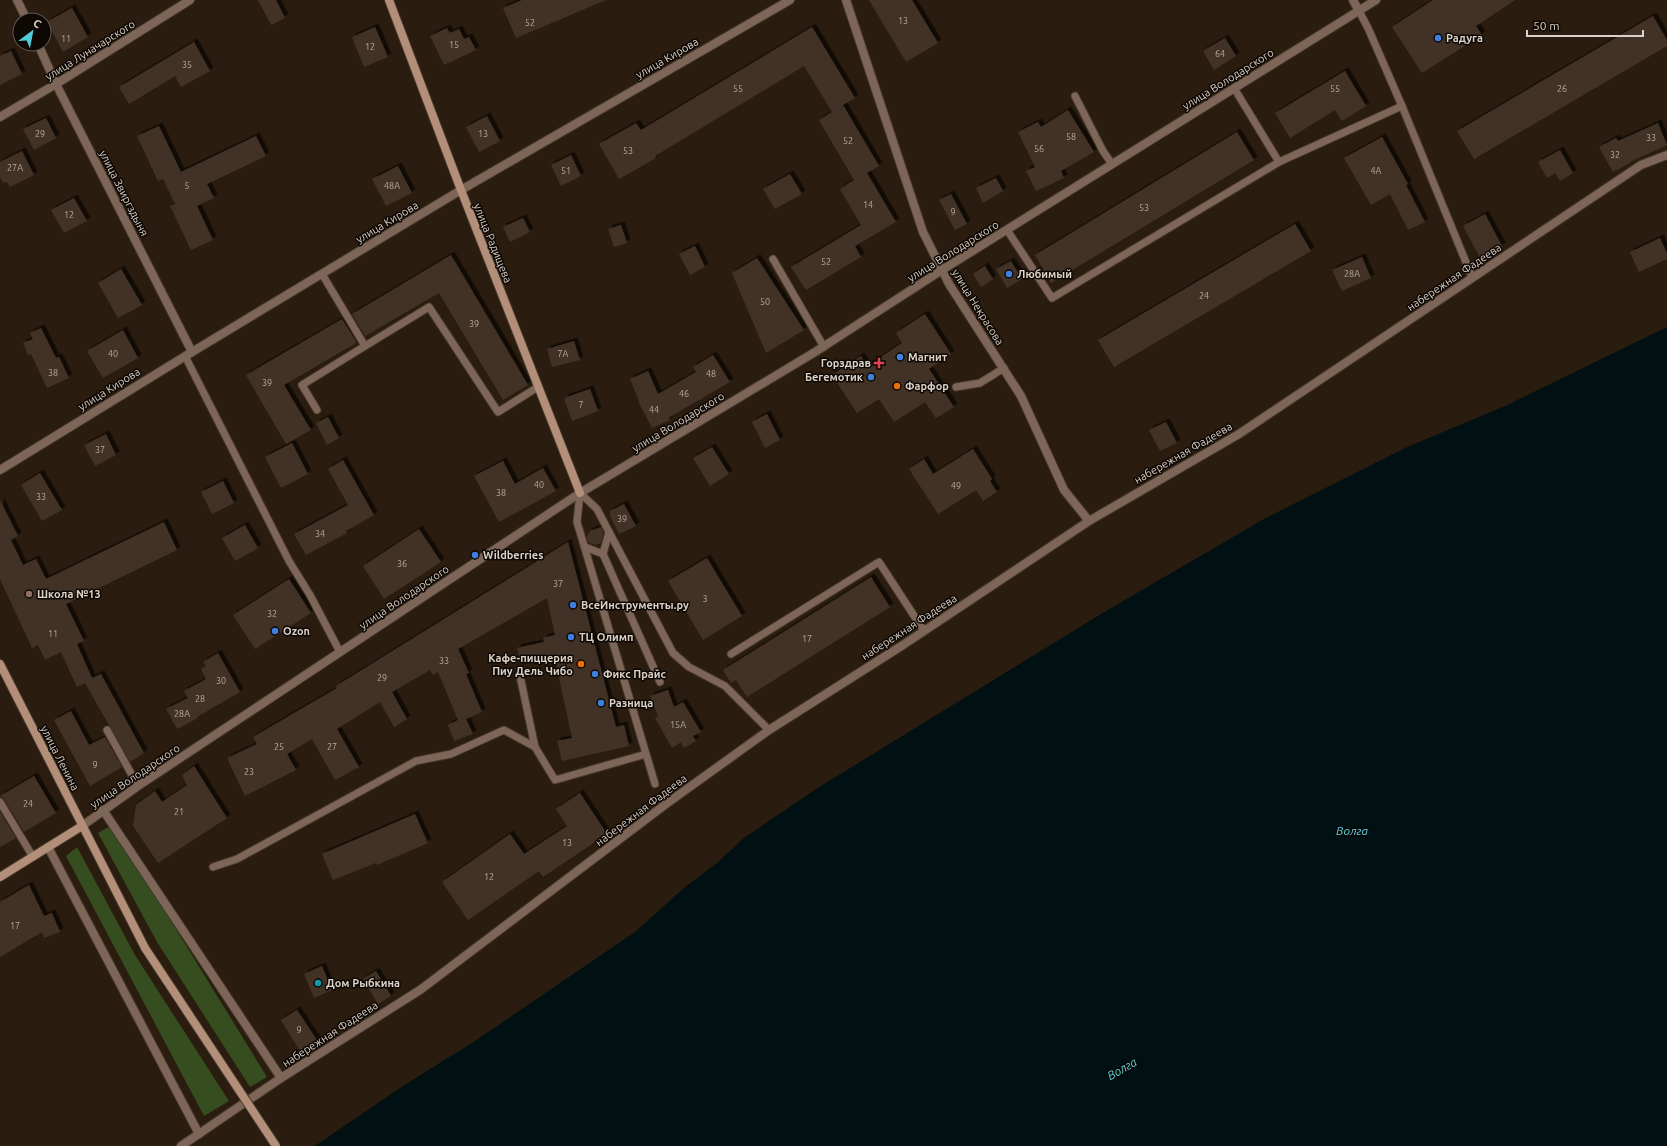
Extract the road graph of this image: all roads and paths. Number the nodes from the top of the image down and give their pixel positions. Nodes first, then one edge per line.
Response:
1 (17, 0) edge
2 (190, 0) edge
3 (389, 0) edge
4 (790, 0) edge
5 (846, 0) edge
6 (1353, 0) edge
7 (1376, 0) edge
8 (1359, 11) junction
9 (22, 12) edge
10 (42, 52) edge
11 (56, 84) junction
12 (1234, 88) junction
13 (1075, 96) dead end
14 (1402, 106) junction
15 (0, 117) edge
16 (1667, 155) edge
17 (1279, 162) junction
18 (1112, 164) junction
19 (461, 190) junction
20 (1007, 230) junction
21 (773, 259) dead end
22 (942, 270) junction
23 (322, 274) junction
24 (1472, 277) junction
25 (365, 346) junction
26 (824, 346) junction
27 (188, 354) junction
28 (1004, 368) junction
29 (538, 387) junction
30 (956, 387) dead end
31 (317, 410) dead end
32 (0, 470) edge
33 (580, 493) junction
34 (1089, 521) junction
35 (609, 532) junction
36 (585, 547) junction
37 (603, 554) junction
38 (924, 631) junction
39 (340, 652) junction
40 (731, 654) dead end
41 (0, 664) edge
42 (520, 676) dead end
43 (660, 682) dead end
44 (107, 730) dead end
45 (769, 730) junction
46 (535, 747) junction
47 (646, 754) junction
48 (655, 784) dead end
49 (138, 786) junction
50 (0, 802) edge
51 (103, 810) junction
52 (82, 826) junction
53 (48, 848) junction
54 (32, 857) junction
55 (213, 867) dead end
56 (0, 877) edge
57 (281, 1078) junction
58 (199, 1134) junction
59 (181, 1146) edge
60 (276, 1146) edge

1 - 9 street
2 - 11 street, улица Луначарского
3 - 19 main road, улица Радищева
4 - 19 street, улица Кирова
5 - 22 street, улица Некрасова
6 - 8 street
7 - 8 street, улица Володарского
8 - 12 street, улица Володарского
8 - 14 lane
10 - 11 street, улица Звиргздыня
11 - 15 street, улица Луначарского
11 - 27 street, улица Звиргздыня
12 - 17 lane
12 - 18 street, улица Володарского
13 - 18 lane
14 - 17 lane
14 - 24 lane
16 - 24 street, набережная Фадеева
17 - 20 lane
18 - 20 street, улица Володарского
19 - 23 street, улица Кирова
19 - 29 main road, улица Радищева
20 - 22 street, улица Володарского
21 - 26 lane
22 - 26 street, улица Володарского
22 - 28 street, улица Некрасова
23 - 25 lane
23 - 27 street, улица Кирова
24 - 34 street, набережная Фадеева
25 - 29 lane
25 - 31 lane
26 - 33 street, улица Володарского
27 - 32 street, улица Кирова
27 - 39 lane
28 - 30 lane
28 - 34 street, улица Некрасова
29 - 33 main road, улица Радищева
33 - 35 lane
33 - 36 lane
33 - 39 street, улица Володарского
34 - 38 street, набережная Фадеева
35 - 37 lane
35 - 45 lane
36 - 37 lane
36 - 47 lane
37 - 43 lane
38 - 40 lane
38 - 45 street, набережная Фадеева
39 - 49 street, улица Володарского
41 - 52 main road, улица Ленина
42 - 46 lane
44 - 49 lane
45 - 57 street, набережная Фадеева
46 - 47 lane
46 - 55 lane
47 - 48 lane
49 - 51 street, улица Володарского
50 - 54 lane
51 - 52 street, улица Володарского
51 - 57 street
52 - 53 main road, улица Володарского
52 - 60 main road, улица Ленина, bridge
53 - 54 main road, улица Володарского
53 - 58 street
54 - 56 main road, улица Володарского
57 - 58 street, набережная Фадеева
58 - 59 street, набережная Фадеева

